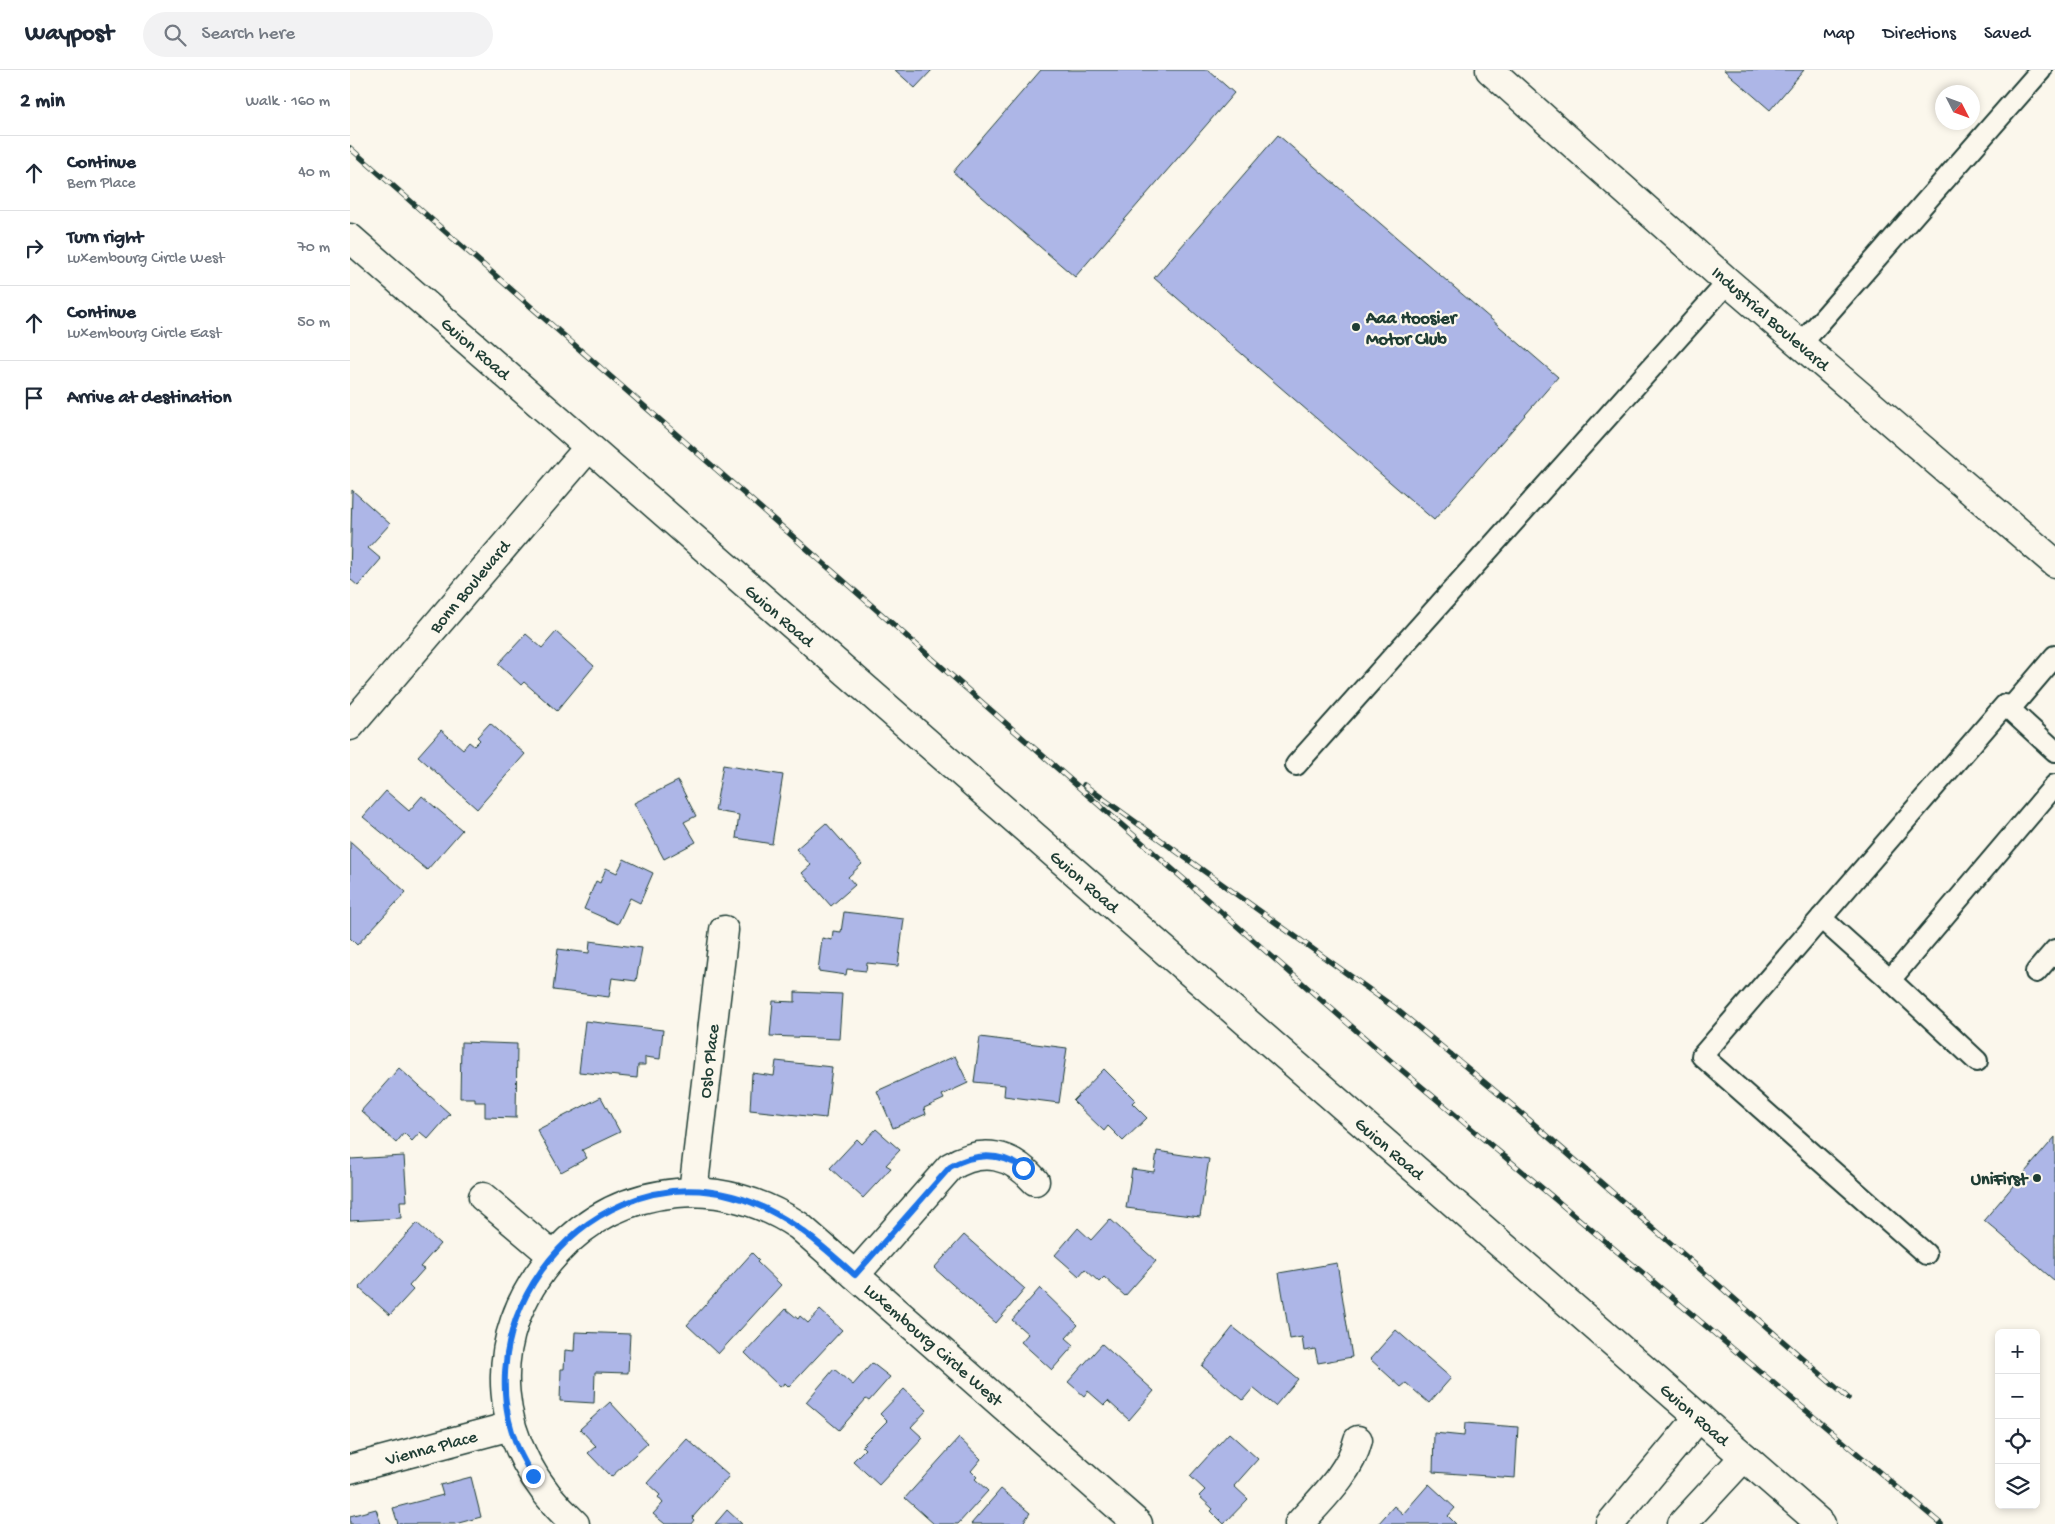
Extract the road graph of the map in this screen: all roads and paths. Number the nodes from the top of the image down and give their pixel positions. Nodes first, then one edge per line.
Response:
1 (1490, 70) edge
2 (2041, 70) edge
3 (350, 238) edge
4 (1728, 282) junction
5 (1802, 344) junction
6 (589, 447) junction
7 (2055, 564) edge
8 (2055, 656) edge
9 (2010, 709) junction
10 (352, 721) edge
11 (2055, 750) edge
12 (1296, 765) dead end
13 (2055, 785) edge
14 (1821, 918) junction
15 (724, 930) dead end
16 (2055, 950) edge
17 (2036, 972) dead end
18 (1890, 980) junction
19 (1977, 1060) dead end
20 (1035, 1181) dead end
21 (693, 1192) junction
22 (483, 1197) dead end
23 (1926, 1254) dead end
24 (553, 1256) junction
25 (855, 1275) junction
26 (1699, 1417) junction
27 (511, 1426) junction
28 (1358, 1440) dead end
29 (1744, 1457) junction
30 (350, 1468) edge
31 (575, 1524) edge
32 (1138, 1524) edge
33 (1299, 1524) edge
34 (1610, 1524) edge
35 (1682, 1524) edge
36 (1821, 1524) edge

1 - 4 street, Industrial Boulevard
2 - 5 lane
3 - 6 street, Guion Road
4 - 5 street, Industrial Boulevard
4 - 12 lane
5 - 7 street, Industrial Boulevard
6 - 10 street, Bonn Boulevard
6 - 26 street, Guion Road
8 - 9 lane
9 - 11 lane
9 - 14 lane
13 - 18 lane
14 - 18 lane
14 - 23 lane
15 - 21 street, Oslo Place
16 - 17 lane
18 - 19 lane
20 - 25 street
21 - 24 street, Luxembourg Circle West
21 - 25 street, Luxembourg Circle West
22 - 24 street
24 - 27 street, Luxembourg Circle West
25 - 32 street, Luxembourg Circle West
26 - 29 street, Guion Road
26 - 34 street
27 - 30 street, Vienna Place
27 - 31 street, Luxembourg Circle West
28 - 33 street
29 - 35 street
29 - 36 street, Guion Road

